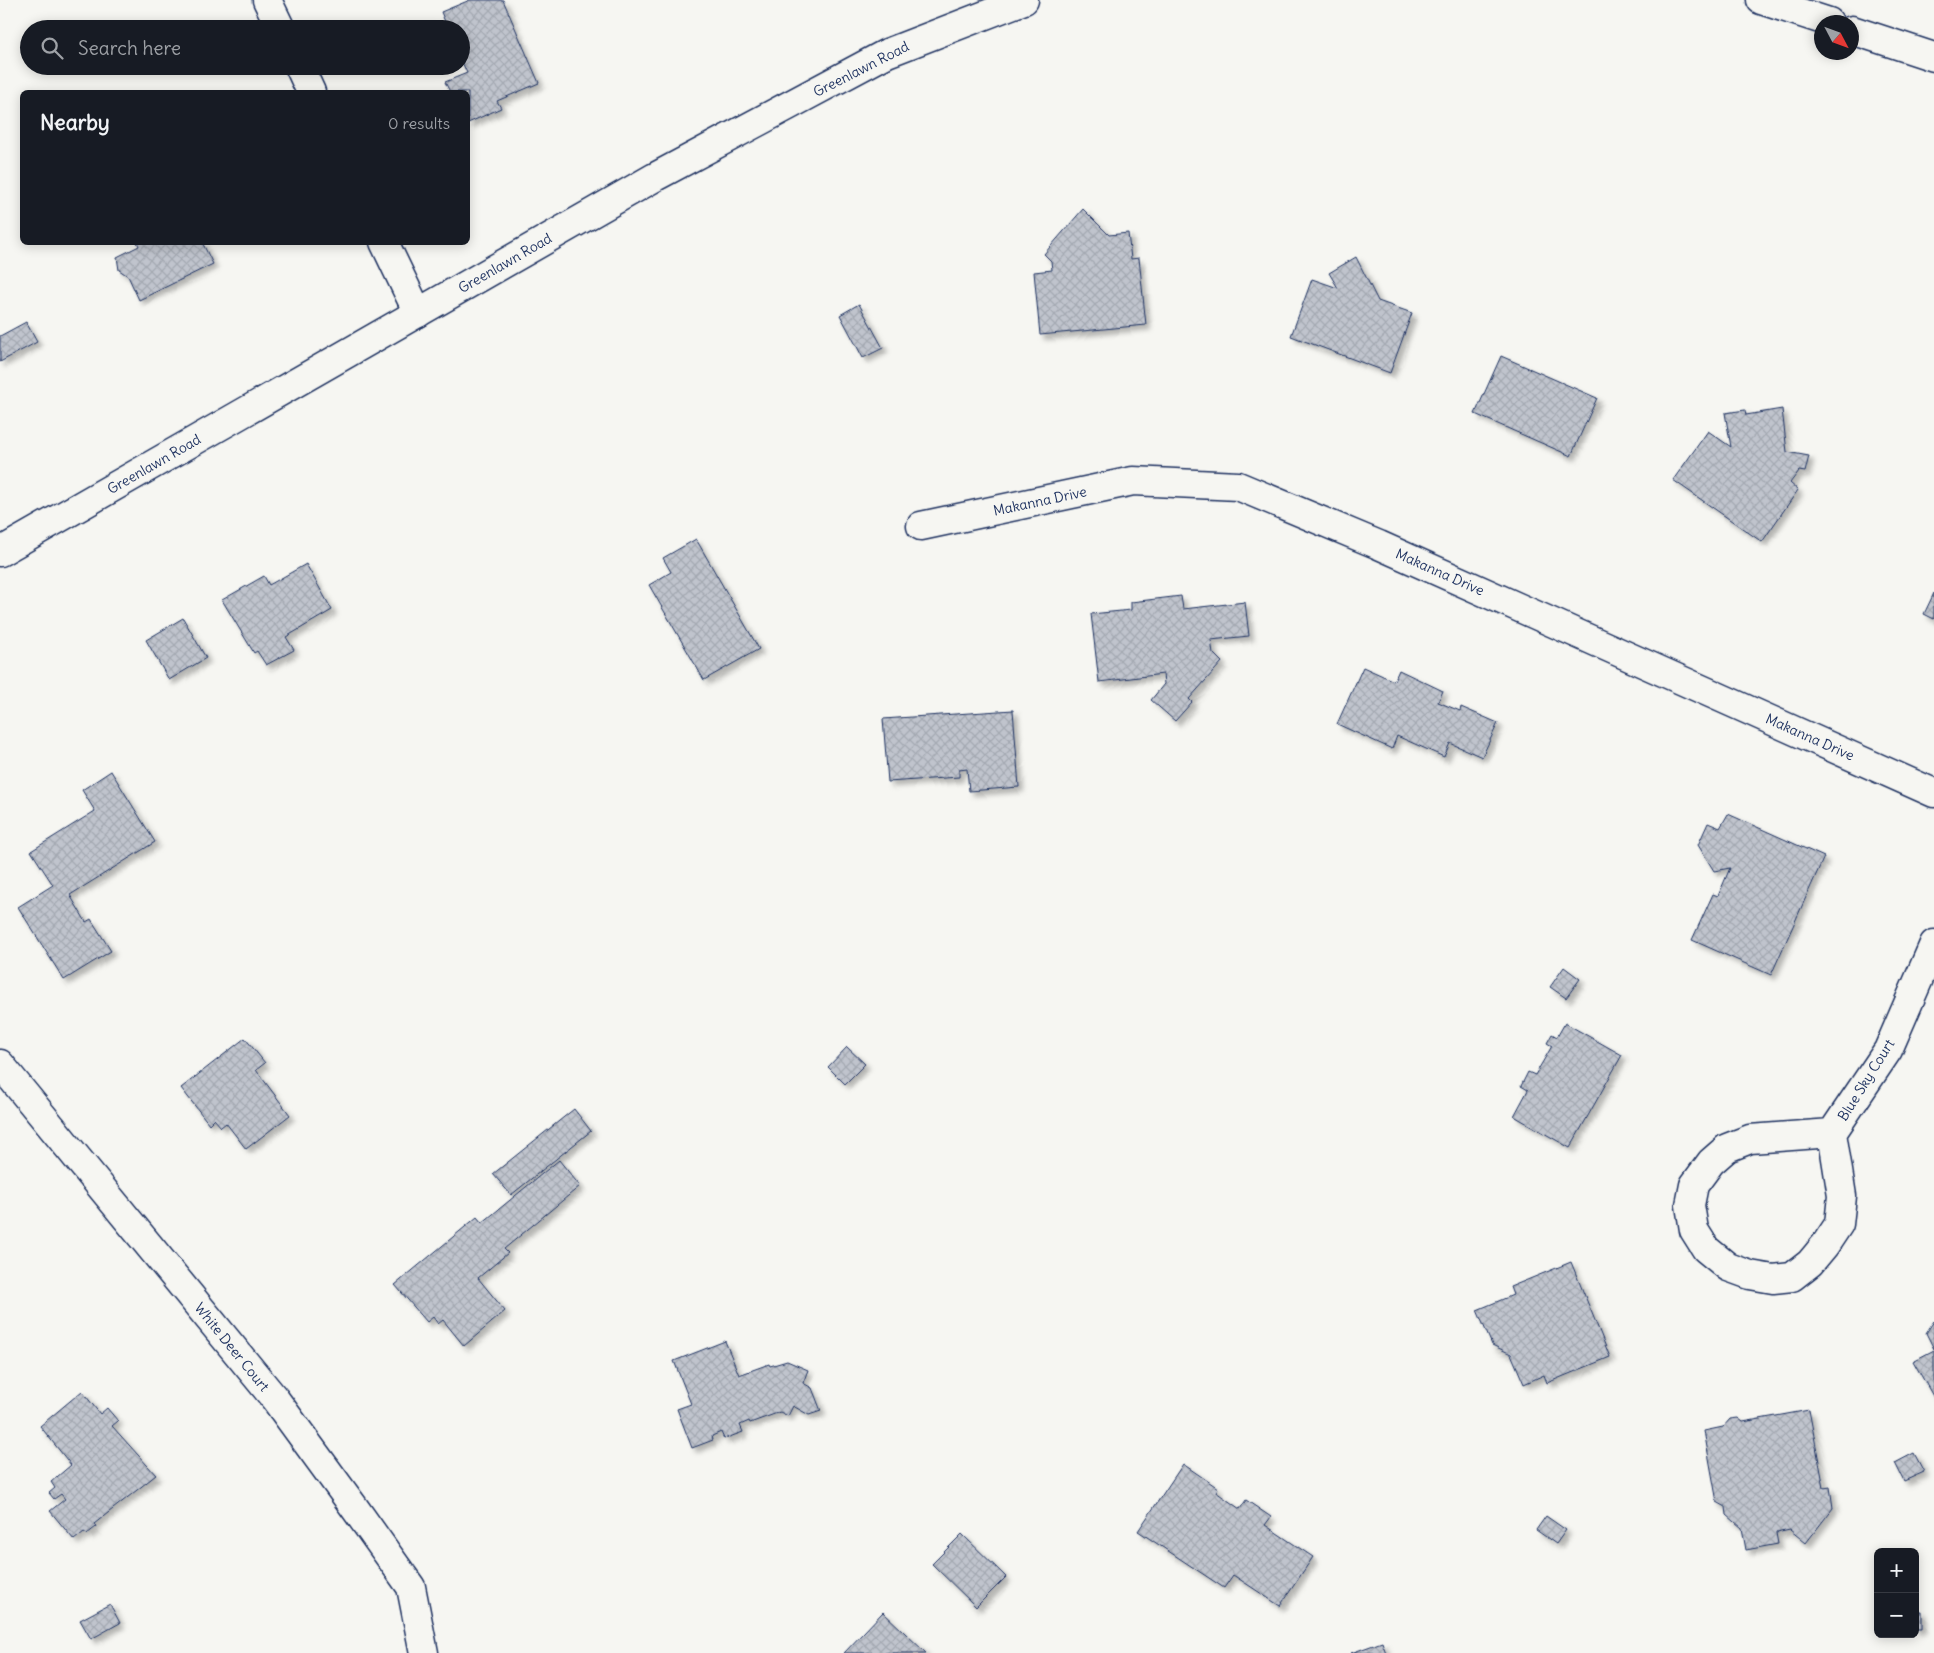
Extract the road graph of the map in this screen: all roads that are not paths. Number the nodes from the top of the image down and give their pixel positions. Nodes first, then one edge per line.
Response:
1 (267, 0) edge
2 (1024, 0) edge
3 (1761, 0) edge
4 (1814, 17) edge
5 (277, 20) edge
6 (1859, 32) edge
7 (1934, 57) edge
8 (303, 75) edge
9 (310, 90) edge
10 (385, 245) edge
11 (418, 313) junction
12 (921, 526) dead end
13 (0, 552) edge
14 (1934, 793) edge
15 (1934, 944) edge
16 (0, 1064) edge
17 (1832, 1134) junction
18 (424, 1653) edge

1 - 5 street
2 - 11 street, Greenlawn Road
3 - 4 street
6 - 7 street
8 - 9 street
10 - 11 street
11 - 13 street, Greenlawn Road
12 - 14 street, Makanna Drive
15 - 17 street, Blue Sky Court
16 - 18 street, White Deer Court
17 - 17 street, Blue Sky Court

